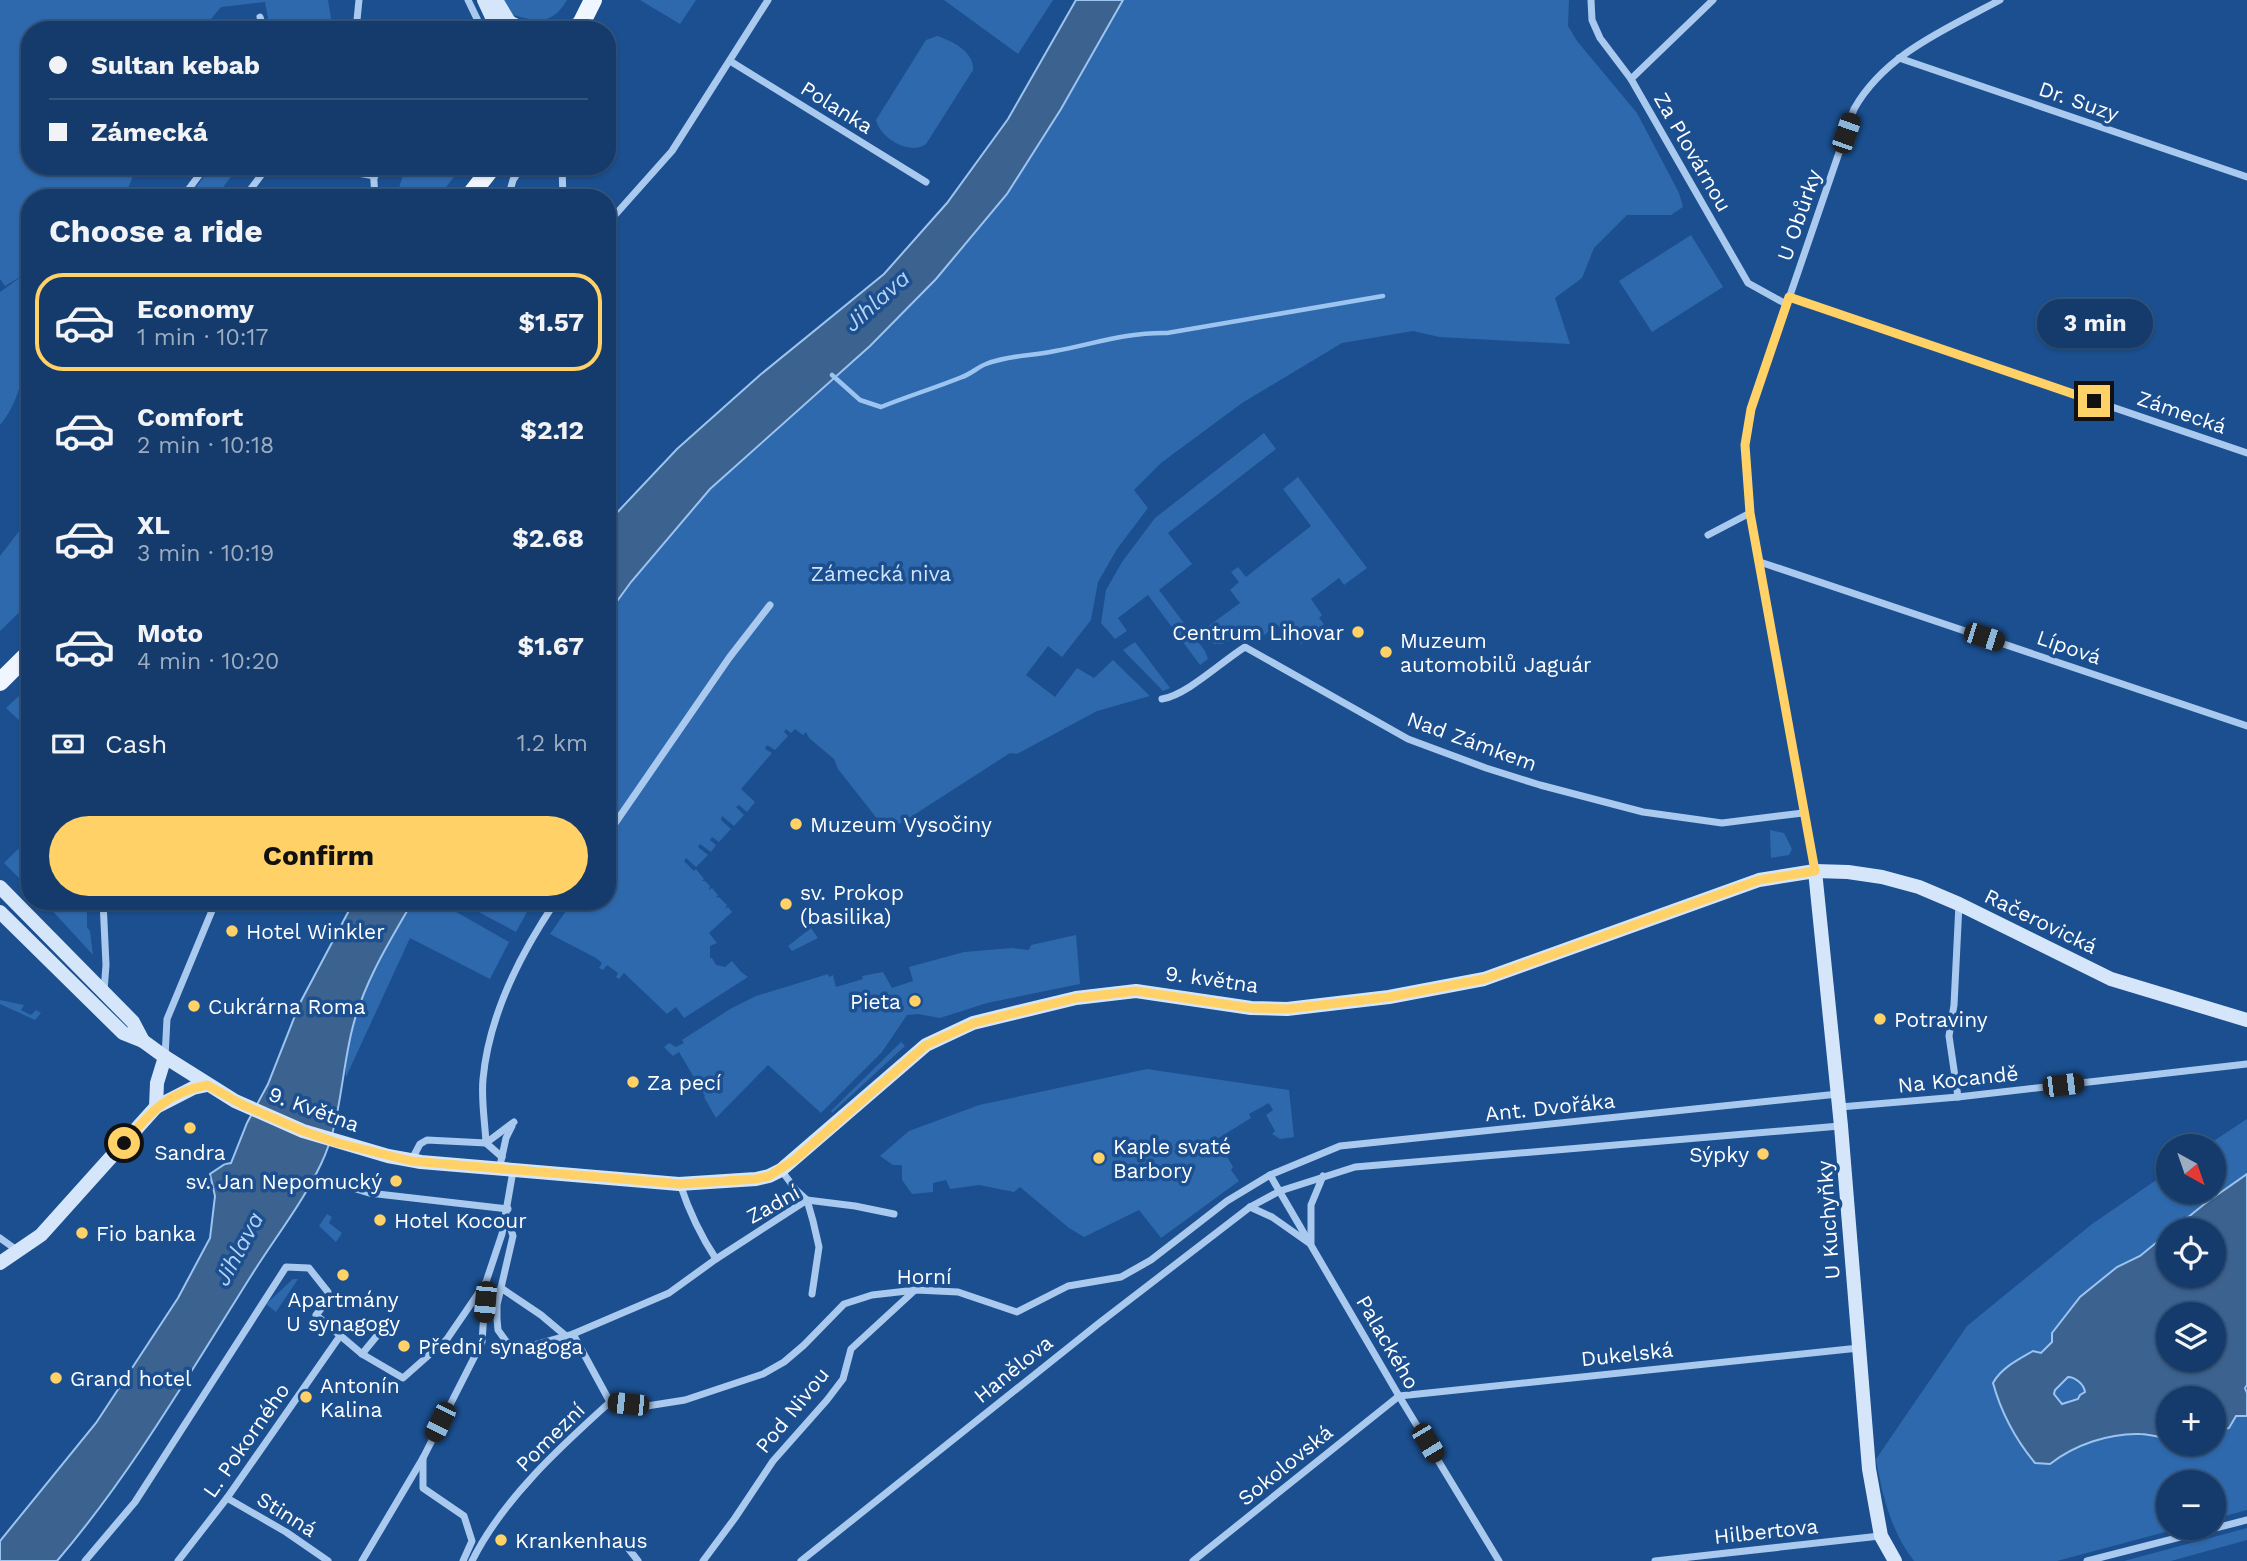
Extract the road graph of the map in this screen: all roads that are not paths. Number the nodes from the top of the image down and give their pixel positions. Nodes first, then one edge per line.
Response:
1 (359, 0) edge
2 (468, 0) edge
3 (484, 0) edge
4 (496, 0) edge
5 (593, 0) edge
6 (768, 0) edge
7 (1591, 0) edge
8 (1713, 0) edge
9 (2000, 0) edge
10 (260, 17) dead end
11 (261, 21) edge
12 (357, 21) edge
13 (478, 21) edge
14 (501, 21) edge
15 (504, 21) edge
16 (583, 21) edge
17 (1899, 58) junction
18 (730, 61) junction
19 (1631, 79) junction
20 (369, 175) edge
21 (486, 175) edge
22 (375, 176) joint
23 (2247, 177) edge
24 (926, 182) dead end
25 (376, 189) edge
26 (475, 189) edge
27 (616, 214) edge
28 (1788, 300) junction
29 (2247, 453) edge
30 (1750, 513) junction
31 (1708, 535) dead end
32 (1760, 562) junction
33 (770, 605) dead end
34 (21, 661) edge
35 (0, 682) edge
36 (1162, 699) dead end
37 (2247, 726) edge
38 (1803, 813) junction
39 (616, 822) edge
40 (1815, 871) junction
41 (0, 887) edge
42 (1959, 904) junction
43 (21, 908) edge
44 (23, 910) edge
45 (103, 910) edge
46 (212, 910) edge
47 (550, 910) edge
48 (0, 912) edge
49 (104, 991) junction
50 (2247, 1020) edge
51 (143, 1041) junction
52 (165, 1058) junction
53 (2247, 1064) edge
54 (207, 1085) junction
55 (1958, 1097) junction
56 (1839, 1101) junction
57 (156, 1107) junction
58 (1841, 1125) junction
59 (486, 1143) junction
60 (411, 1161) junction
61 (505, 1166) junction
62 (781, 1170) junction
63 (1270, 1175) junction
64 (1323, 1176) junction
65 (680, 1184) junction
66 (346, 1186) dead end
67 (1280, 1191) junction
68 (807, 1200) junction
69 (1250, 1207) junction
70 (507, 1213) junction
71 (894, 1214) dead end
72 (0, 1238) edge
73 (1311, 1244) junction
74 (19, 1251) junction
75 (716, 1259) junction
76 (0, 1263) edge
77 (486, 1282) junction
78 (501, 1288) junction
79 (916, 1290) junction
80 (812, 1294) dead end
81 (389, 1321) dead end
82 (570, 1335) junction
83 (340, 1336) junction
84 (1859, 1348) junction
85 (362, 1354) junction
86 (1399, 1396) junction
87 (610, 1402) junction
88 (423, 1458) junction
89 (227, 1499) junction
90 (2247, 1520) edge
91 (1881, 1536) junction
92 (628, 1548) dead end
93 (85, 1561) edge
94 (178, 1561) edge
95 (328, 1561) edge
96 (362, 1561) edge
97 (463, 1561) edge
98 (472, 1561) edge
99 (638, 1561) edge
100 (703, 1561) edge
101 (801, 1561) edge
102 (1193, 1561) edge
103 (1499, 1561) edge
104 (1655, 1561) edge
105 (1895, 1561) edge
106 (2087, 1561) edge

1 - 12 street
2 - 13 street
3 - 14 main road
4 - 15 main road
5 - 16 main road
6 - 18 street
7 - 19 street, Za Plovárnou
8 - 19 street
9 - 17 street, U Obůrky
10 - 11 street
17 - 23 street, Dr. Suzy
17 - 28 street, U Obůrky
18 - 24 street, Polanka
18 - 27 street
19 - 28 street, Za Plovárnou
20 - 22 street
21 - 26 main road
22 - 25 street
28 - 29 street, Zámecká
28 - 30 street, U Obůrky
30 - 31 street
30 - 32 street, U Obůrky
32 - 37 street, Lípová
32 - 38 street, U Obůrky
33 - 39 street
34 - 35 main road
36 - 38 street, Nad Zámkem
38 - 40 street, U Obůrky
40 - 42 main road, Račerovická
40 - 56 main road, U Kuchyňky
40 - 62 main road, 9. května
41 - 43 main road
42 - 50 main road, Račerovická
42 - 55 street
44 - 49 main road
45 - 49 street
46 - 52 street
47 - 59 street
48 - 51 main road
49 - 51 main road
51 - 52 main road, 9. Května
52 - 54 main road, 9. Května
52 - 57 main road
53 - 55 street, Na Kocandě
54 - 57 main road
54 - 60 main road, 9. Května
55 - 56 street, Na Kocandě
56 - 58 main road, U Kuchyňky
56 - 63 street, Ant. Dvořáka
57 - 74 main road
58 - 64 street, Ant. Dvořáka
58 - 84 main road, U Kuchyňky
59 - 60 street
59 - 61 street
59 - 61 street
60 - 61 main road, 9. Května
61 - 65 main road, 9. května
61 - 70 street
62 - 65 main road, 9. května
62 - 68 street
63 - 67 street, Palackého
63 - 79 street, Horní
64 - 67 street, Ant. Dvořáka
64 - 73 street
65 - 75 street
66 - 70 street
67 - 69 street, Hanělova
67 - 73 street, Palackého
68 - 71 street, Zadní
68 - 75 street, Zadní
68 - 80 street
69 - 73 street
69 - 101 street, Hanělova
70 - 77 street
70 - 78 street
72 - 74 street
73 - 86 street, Palackého
74 - 76 main road
75 - 82 street, Zadní
77 - 85 street
77 - 88 street
78 - 82 street
78 - 82 street, Zadní
79 - 87 street, Horní
79 - 100 street, Pod Nivou
81 - 85 street
82 - 87 street, Pomezní
83 - 85 street
83 - 89 street, L. Pokorného
83 - 93 street
84 - 86 street, Dukelská
84 - 91 main road, U Kuchyňky
86 - 102 street, Sokolovská
86 - 103 street, Palackého
87 - 98 street, Pomezní
88 - 96 street
88 - 97 street
89 - 94 street, L. Pokorného
89 - 95 street, Stinná
90 - 106 street
91 - 104 street, Hilbertova
91 - 105 main road, U Kuchyňky
92 - 99 street

